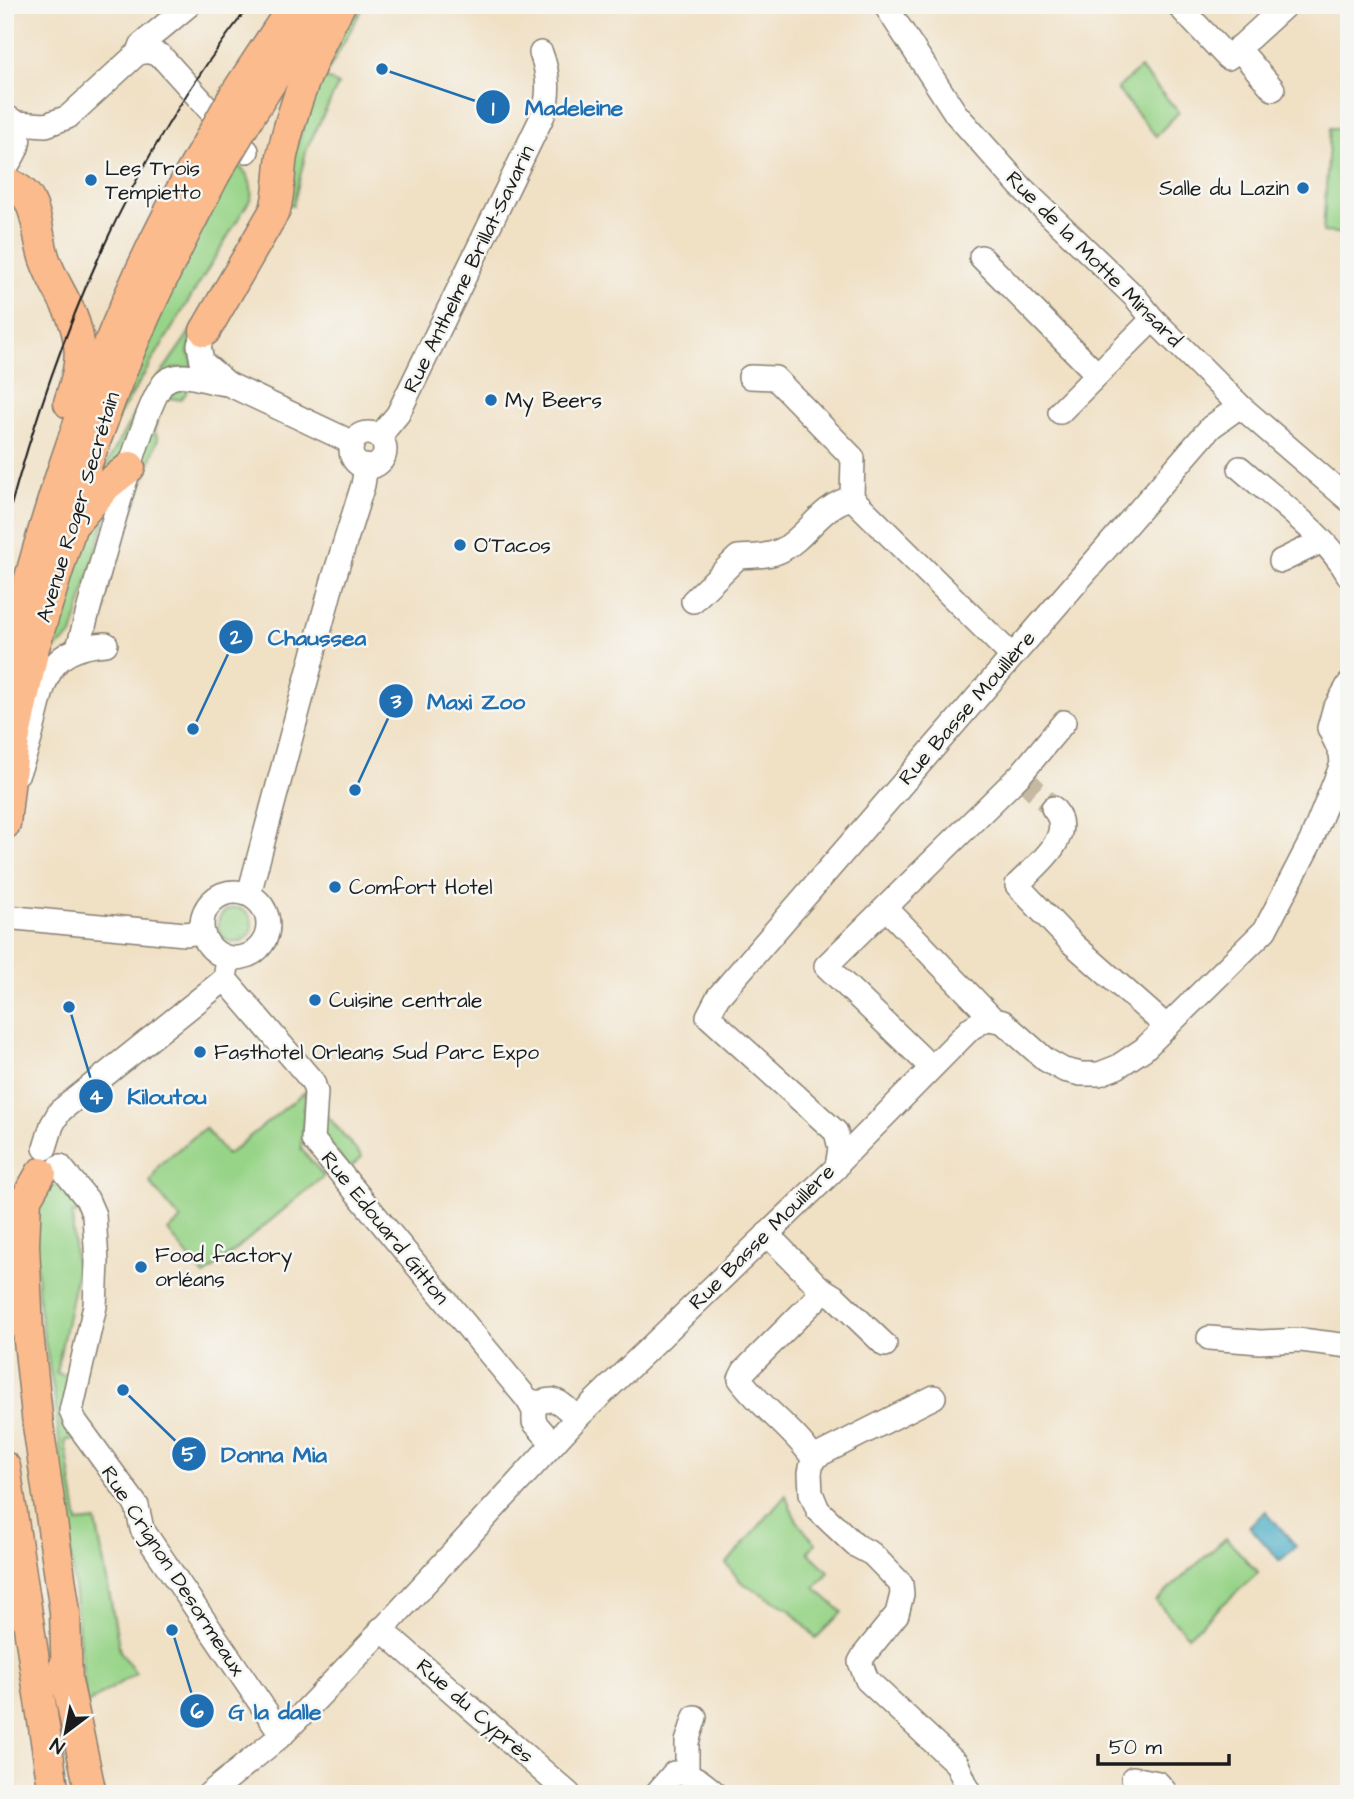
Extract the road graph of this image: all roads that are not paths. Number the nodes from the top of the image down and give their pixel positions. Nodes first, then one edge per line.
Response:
1 (189, 5) edge
2 (294, 5) edge
3 (320, 5) edge
4 (340, 5) edge
5 (885, 5) edge
6 (1286, 5) edge
7 (1180, 7) edge
8 (1238, 48) junction
9 (139, 52) junction
10 (541, 53) dead end
11 (1273, 89) dead end
12 (242, 106) junction
13 (11, 119) edge
14 (247, 151) dead end
15 (206, 167) junction
16 (5, 168) edge
17 (5, 182) edge
18 (981, 257) dead end
19 (1153, 318) junction
20 (205, 331) joint
21 (1097, 374) junction
22 (750, 377) dead end
23 (228, 384) junction
24 (1240, 407) junction
25 (1060, 412) dead end
26 (1211, 427) junction
27 (379, 437) junction
28 (353, 443) junction
29 (366, 466) junction
30 (130, 467) junction
31 (1240, 468) dead end
32 (1344, 487) edge
33 (852, 498) junction
34 (72, 527) junction
35 (1322, 541) junction
36 (1281, 561) dead end
37 (1349, 576) edge
38 (693, 601) dead end
39 (106, 644) dead end
40 (78, 648) junction
41 (1012, 656) junction
42 (7, 675) edge
43 (1349, 684) edge
44 (1064, 722) dead end
45 (1344, 769) edge
46 (1054, 808) tunnel mouth
47 (6, 815) edge
48 (249, 894) junction
49 (886, 908) junction
50 (5, 917) edge
51 (202, 932) junction
52 (226, 969) junction
53 (994, 1020) junction
54 (1167, 1027) junction
55 (931, 1067) junction
56 (49, 1162) junction
57 (838, 1163) junction
58 (767, 1234) junction
59 (5, 1284) edge
60 (819, 1287) junction
61 (1209, 1338) dead end
62 (885, 1345) dead end
63 (1349, 1346) edge
64 (934, 1397) dead end
65 (528, 1400) junction
66 (577, 1418) junction
67 (553, 1444) junction
68 (813, 1458) junction
69 (5, 1467) edge
70 (23, 1577) junction
71 (382, 1629) junction
72 (53, 1689) junction
73 (695, 1717) dead end
74 (282, 1735) junction
75 (687, 1773) junction
76 (1133, 1778) dead end
77 (39, 1794) edge
78 (54, 1794) edge
79 (67, 1794) edge
80 (91, 1794) edge
81 (209, 1794) edge
82 (569, 1794) edge
83 (656, 1794) edge
84 (716, 1794) edge
85 (971, 1794) edge
86 (1167, 1794) edge

1 - 9 street
2 - 12 main road, Avenue Roger Secrétain
3 - 12 main road, Avenue Roger Secrétain
4 - 20 main road
5 - 19 street, Rue de la Motte Minsard
6 - 8 street
7 - 8 street
8 - 11 street
9 - 13 street
9 - 14 street
10 - 27 street, Rue Anthelme Brillat-Savarin
12 - 15 main road, Avenue Roger Secrétain, bridge
13 - 16 street
15 - 34 main road, Avenue Roger Secrétain
15 - 42 main road, Avenue Roger Secrétain
17 - 42 main road
18 - 21 street
19 - 21 street
19 - 24 street, Rue de la Motte Minsard
20 - 23 street
21 - 25 street
22 - 33 street
23 - 28 street
23 - 30 street, Avenue Roger Secrétain
24 - 26 street, Rue Basse Mouillère
24 - 32 street, Rue de la Motte Minsard
26 - 32 street, Rue de la Motte Minsard
26 - 41 street, Rue Basse Mouillère
27 - 28 street
27 - 29 street
28 - 29 street
29 - 48 street
30 - 34 main road
30 - 40 street, Avenue Roger Secrétain
31 - 35 street
33 - 38 street
33 - 41 street
34 - 47 main road, Avenue Roger Secrétain
35 - 36 street
35 - 37 street
39 - 40 street
40 - 47 street, Avenue Roger Secrétain
41 - 57 street, Rue Basse Mouillère
43 - 45 street
44 - 49 street
45 - 54 street
46 - 54 street
48 - 51 street
48 - 52 street
49 - 53 street
49 - 55 street
50 - 51 street
51 - 52 street
52 - 56 street
52 - 65 street, Rue Edouard Gitton
53 - 54 street
53 - 55 street
55 - 57 street
56 - 72 main road
56 - 74 street, Rue Crignon Desormeaux
57 - 58 street, Rue Basse Mouillère
58 - 60 street
58 - 66 street, Rue Basse Mouillère
59 - 72 main road
60 - 62 street
60 - 68 street
61 - 63 street
64 - 68 street
65 - 66 street
65 - 67 street, Rue Edouard Gitton
66 - 67 street, Rue Basse Mouillère
67 - 71 street, Rue Basse Mouillère
68 - 85 street
69 - 70 main road
70 - 72 main road
70 - 77 main road
71 - 74 street, Rue Basse Mouillère
71 - 82 street, Rue du Cyprès
72 - 78 main road
72 - 79 main road
72 - 80 main road
73 - 75 street
74 - 81 street, Rue Basse Mouillère
75 - 83 street
75 - 84 street
76 - 86 street

